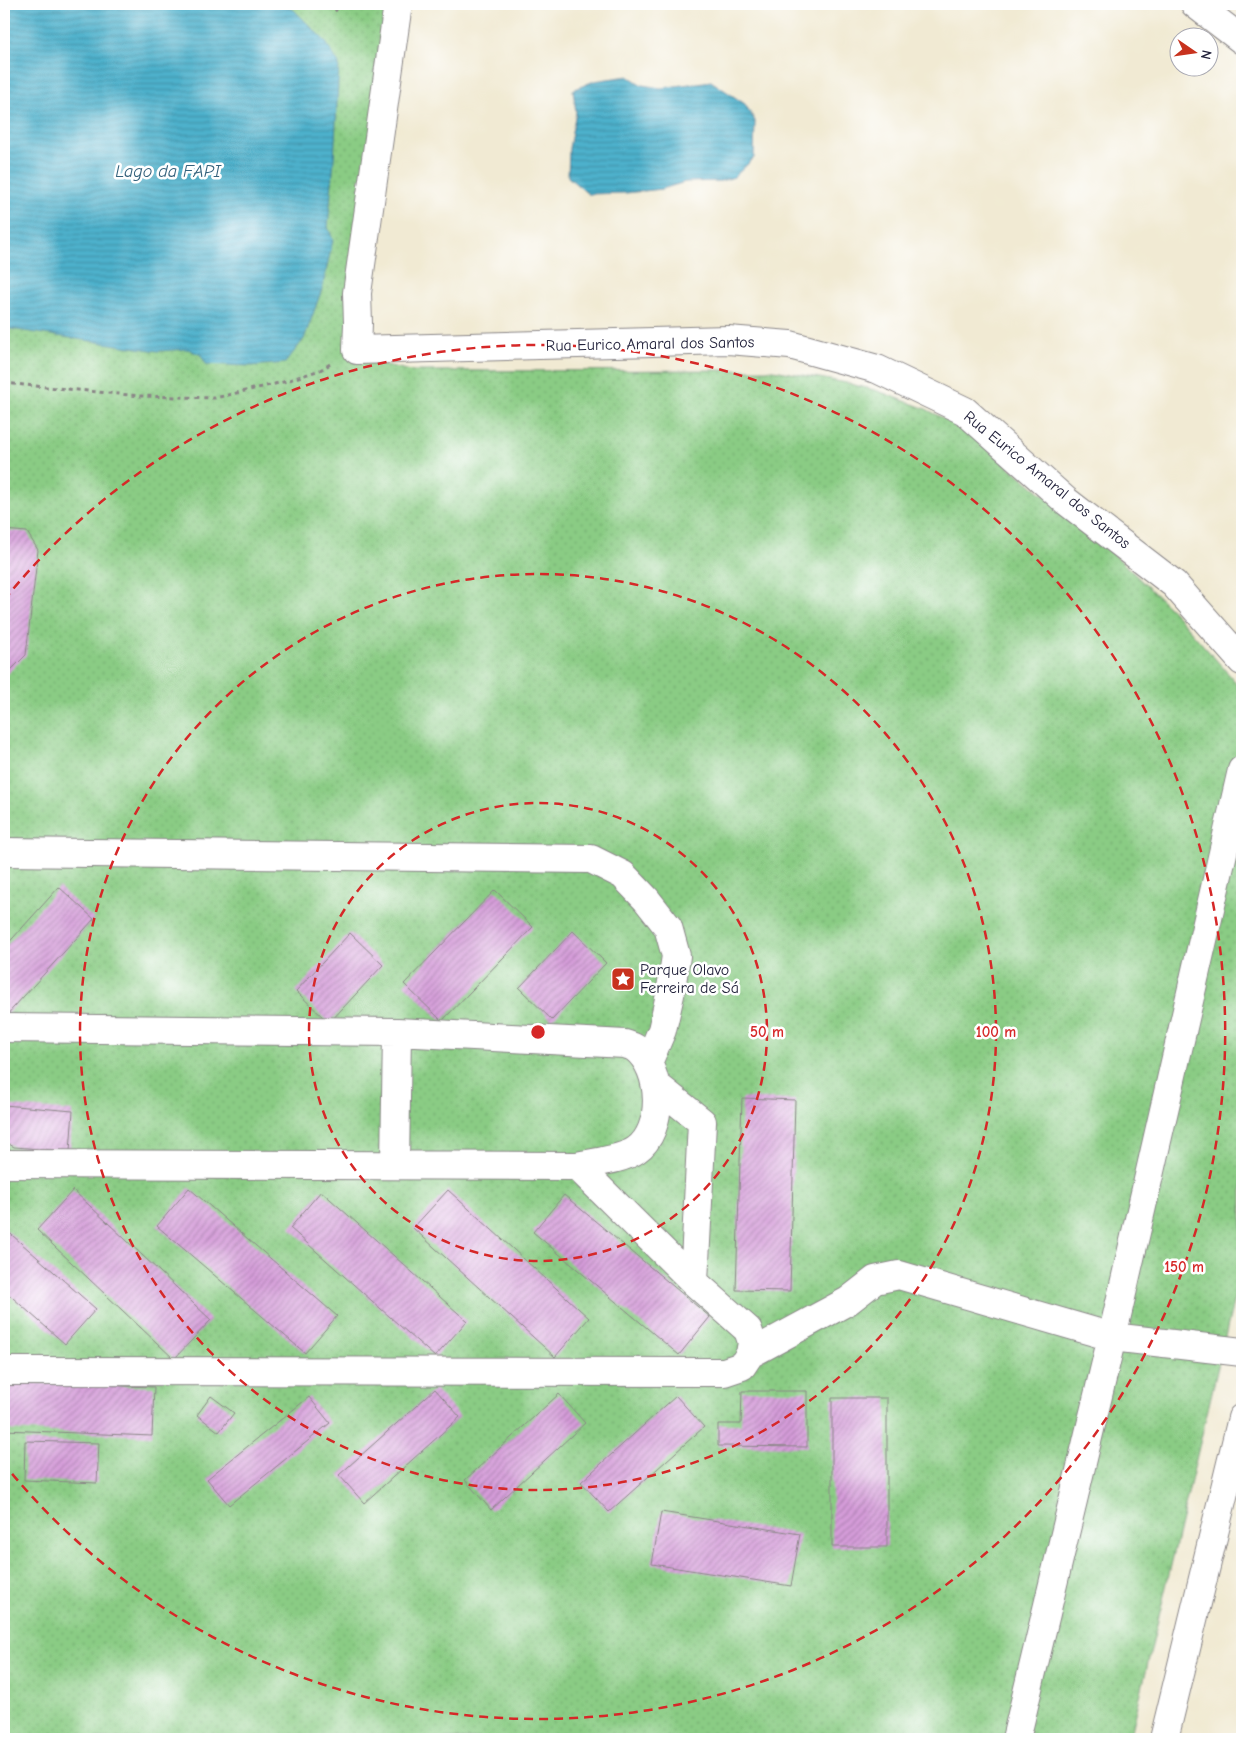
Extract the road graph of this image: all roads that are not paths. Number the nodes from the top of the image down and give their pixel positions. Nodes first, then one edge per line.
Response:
1 (398, 4) edge
2 (1200, 5) edge
3 (1242, 40) edge
4 (1242, 661) edge
5 (1242, 770) edge
6 (4, 852) edge
7 (4, 1028) edge
8 (397, 1032) junction
9 (652, 1074) junction
10 (4, 1164) edge
11 (395, 1165) junction
12 (577, 1166) junction
13 (694, 1282) junction
14 (1112, 1337) junction
15 (1242, 1352) edge
16 (750, 1354) junction
17 (4, 1371) edge
18 (1242, 1418) edge
19 (1016, 1739) edge
20 (1164, 1739) edge

1 - 4 street, Rua Eurico Amaral dos Santos
2 - 3 street
5 - 14 street
6 - 9 street
7 - 8 street
8 - 9 street
8 - 11 street
9 - 12 street
9 - 13 street
10 - 11 street
11 - 12 street
12 - 13 street
13 - 16 street
14 - 15 street
14 - 16 street
14 - 19 street
16 - 17 street
18 - 20 street

